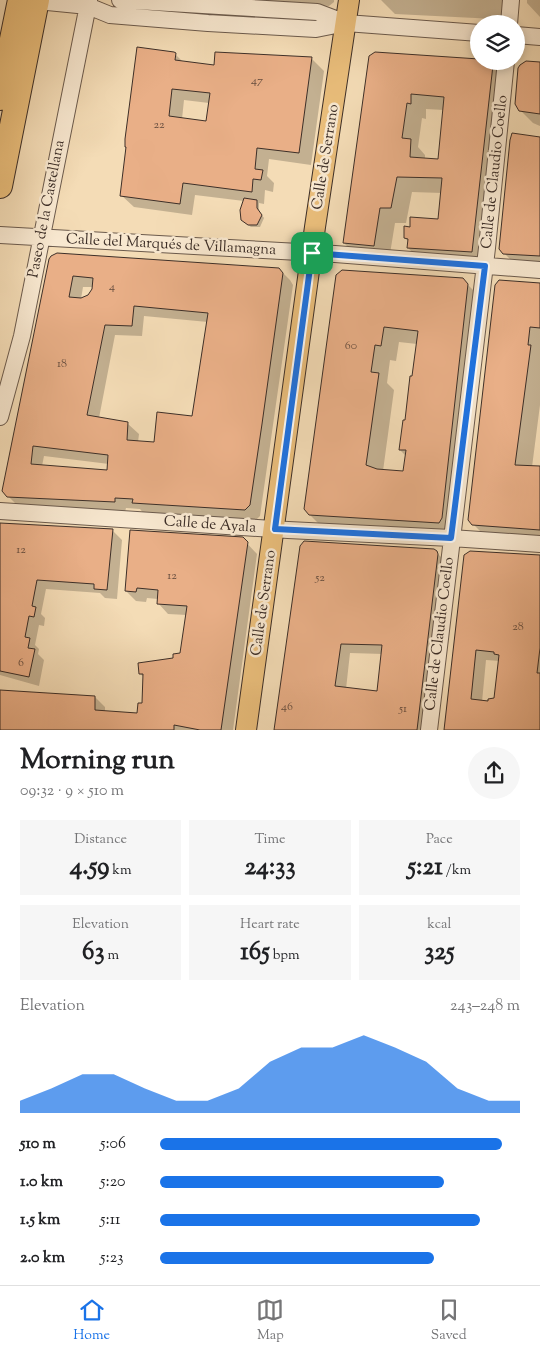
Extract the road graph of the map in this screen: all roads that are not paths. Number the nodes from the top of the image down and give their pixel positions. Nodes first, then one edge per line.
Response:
1 (30, 0) edge
2 (110, 0) edge
3 (120, 0) edge
4 (349, 0) edge
5 (511, 0) edge
6 (88, 3) edge
7 (510, 15) edge
8 (346, 23) junction
9 (470, 32) edge
10 (525, 36) edge
11 (540, 37) edge
12 (505, 70) edge
13 (0, 98) edge
14 (0, 186) edge
15 (0, 235) edge
16 (41, 238) junction
17 (312, 253) junction
18 (485, 266) junction
19 (540, 270) edge
20 (0, 417) edge
21 (0, 511) edge
22 (275, 529) junction
23 (451, 538) junction
24 (540, 544) edge
25 (246, 730) edge
26 (429, 730) edge

1 - 6 street
1 - 13 highway
1 - 14 highway
2 - 6 street
3 - 8 street
4 - 8 main road, Calle de Serrano
5 - 7 street
6 - 8 street
6 - 16 street, Paseo de la Castellana
8 - 9 street
8 - 17 main road, Calle de Serrano
10 - 11 street
12 - 18 street, Calle de Claudio Coello
15 - 16 street, Calle del Marqués de Villamagna
16 - 17 street, Calle del Marqués de Villamagna
16 - 20 street, Paseo de la Castellana
17 - 18 street, Calle del Marqués de Villamagna
17 - 22 main road, Calle de Serrano
18 - 19 street, Calle del Marqués de Villamagna
18 - 23 street, Calle de Claudio Coello
21 - 22 street, Calle de Ayala
22 - 23 street, Calle de Ayala
22 - 25 main road, Calle de Serrano
23 - 24 street, Calle de Ayala
23 - 26 street, Calle de Claudio Coello

